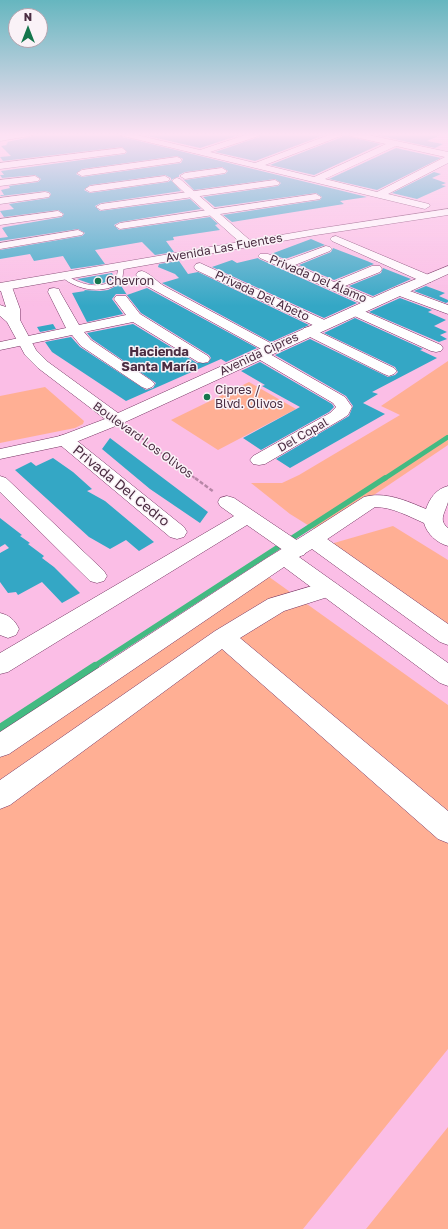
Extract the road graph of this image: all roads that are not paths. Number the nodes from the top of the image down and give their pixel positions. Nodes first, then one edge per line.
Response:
1 (189, 191) edge
2 (210, 191) edge
3 (363, 191) edge
4 (385, 191) edge
5 (192, 194) junction
6 (45, 195) dead end
7 (378, 195) junction
8 (316, 197) dead end
9 (0, 202) edge
10 (425, 206) junction
11 (101, 207) dead end
12 (448, 211) edge
13 (212, 213) junction
14 (58, 214) dead end
15 (0, 222) edge
16 (120, 226) dead end
17 (78, 233) dead end
18 (239, 236) junction
19 (336, 239) dead end
20 (248, 244) junction
21 (0, 246) edge
22 (326, 249) dead end
23 (264, 256) dead end
24 (69, 264) junction
25 (285, 265) junction
26 (120, 266) junction
27 (200, 267) dead end
28 (38, 269) dead end
29 (376, 269) dead end
30 (446, 273) edge
31 (142, 275) dead end
32 (64, 276) junction
33 (427, 279) junction
34 (2, 285) edge
35 (335, 286) junction
36 (399, 291) junction
37 (54, 292) dead end
38 (121, 299) dead end
39 (373, 302) junction
40 (0, 309) edge
41 (355, 310) junction
42 (448, 310) edge
43 (135, 317) junction
44 (13, 320) junction
45 (324, 325) junction
46 (74, 330) junction
47 (309, 331) junction
48 (24, 340) junction
49 (0, 346) edge
50 (436, 348) dead end
51 (265, 351) junction
52 (204, 359) dead end
53 (389, 371) dead end
54 (147, 384) dead end
55 (117, 420) junction
56 (65, 440) junction
57 (0, 454) edge
58 (259, 460) dead end
59 (0, 482) edge
60 (448, 492) edge
61 (227, 502) road end
62 (432, 519) junction
63 (253, 520) junction
64 (177, 532) dead end
65 (448, 539) edge
66 (296, 547) junction
67 (97, 576) dead end
68 (329, 589) junction
69 (448, 636) edge
70 (223, 637) junction
71 (0, 665) edge
72 (448, 676) edge
73 (0, 746) edge
74 (0, 796) edge
75 (448, 829) edge

1 - 5 street
2 - 5 street
3 - 7 street
4 - 7 street
5 - 11 street
5 - 13 street
6 - 9 street
7 - 10 street
8 - 13 street
10 - 12 street
10 - 18 street, Avenida Las Fuentes
12 - 20 street, Avenida Las Fuentes
13 - 16 street
13 - 18 street
14 - 15 street
17 - 21 street
18 - 20 street
18 - 24 street, Avenida Las Fuentes
19 - 33 street
20 - 26 street, Avenida Las Fuentes
22 - 25 street
23 - 25 street, Privada Del Álamo
24 - 28 street, Avenida Las Fuentes
24 - 34 street
25 - 35 street, Privada Del Álamo
26 - 32 street, Avenida Las Fuentes
26 - 32 lane
27 - 45 street, Privada Del Abeto
29 - 35 street
30 - 33 street, Avenida Cipres
31 - 51 street
32 - 34 street, Avenida Las Fuentes
33 - 36 street, Avenida Cipres
34 - 44 street, Boulevard Los Olivos
35 - 39 street, Privada Del Álamo
36 - 39 street, Avenida Cipres
36 - 42 street
37 - 46 street
38 - 43 street
39 - 41 street, Avenida Cipres
40 - 44 street, Boulevard Los Olivos
41 - 45 street, Avenida Cipres
41 - 50 street
43 - 46 street
43 - 52 street
44 - 48 street, Boulevard Los Olivos
45 - 47 street, Avenida Cipres
46 - 48 street
46 - 54 street
47 - 51 street, Avenida Cipres
47 - 53 street
48 - 49 street
48 - 55 street, Boulevard Los Olivos
51 - 55 street, Avenida Cipres
51 - 58 street, Del Copal
55 - 56 street, Avenida Cipres
56 - 57 street, Avenida Cipres
56 - 64 street, Privada Del Cedro
59 - 67 street
60 - 62 street
61 - 63 street
62 - 65 street
62 - 66 street
63 - 66 street
63 - 71 street
66 - 68 street
66 - 69 street
66 - 73 street
68 - 70 street
68 - 72 street
70 - 74 street
70 - 75 street

